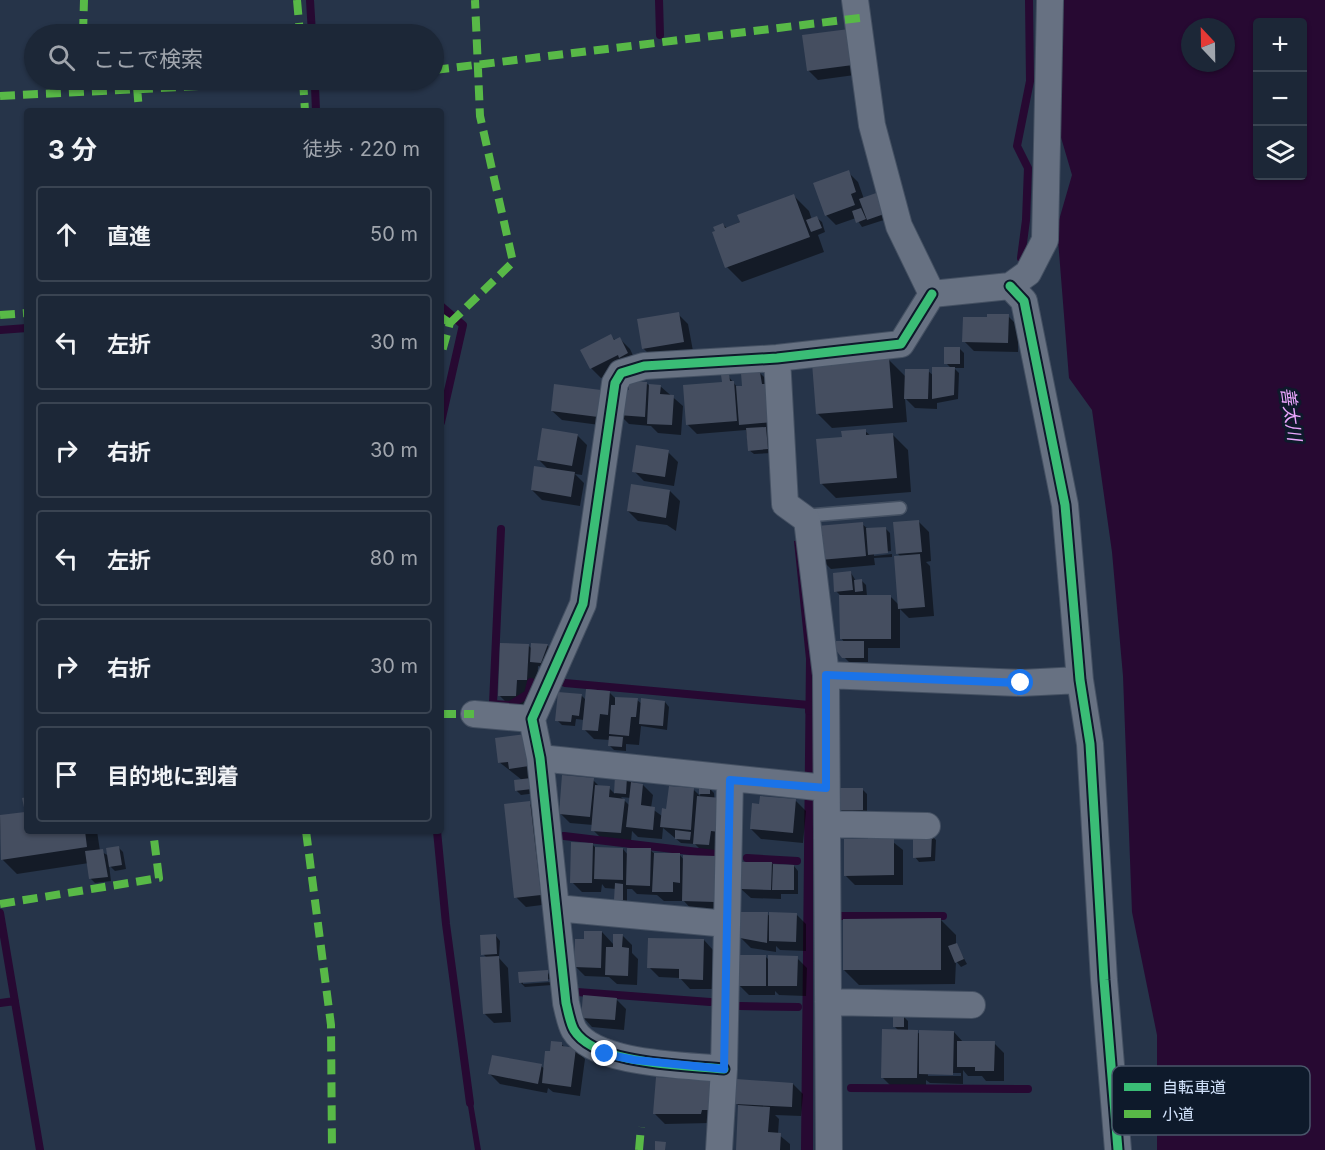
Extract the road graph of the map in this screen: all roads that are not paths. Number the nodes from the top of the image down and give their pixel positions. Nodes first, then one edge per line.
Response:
1 (855, 0) edge
2 (1050, 0) edge
3 (1010, 286) junction
4 (932, 294) junction
5 (777, 358) junction
6 (900, 508) dead end
7 (802, 516) junction
8 (826, 675) junction
9 (1080, 680) junction
10 (474, 714) dead end
11 (532, 719) junction
12 (540, 758) junction
13 (730, 780) junction
14 (814, 787) junction
15 (827, 824) junction
16 (927, 826) dead end
17 (556, 908) junction
18 (727, 924) junction
19 (828, 1002) junction
20 (972, 1005) dead end
21 (724, 1069) junction
22 (1112, 1077) edge
23 (1117, 1135) edge
24 (718, 1150) edge
25 (829, 1150) edge
26 (1118, 1150) edge

1 - 4 street
2 - 3 street
3 - 4 street
3 - 9 street
4 - 5 street
5 - 7 street
5 - 11 street
6 - 7 lane
7 - 8 street
8 - 9 street
8 - 14 street
9 - 22 street
10 - 11 street
11 - 12 street
12 - 13 street
12 - 17 street
13 - 14 street
13 - 18 street
14 - 15 street
15 - 16 street
15 - 19 street
17 - 18 street
17 - 21 street
18 - 21 street
19 - 20 street
19 - 25 street
21 - 24 street
23 - 26 street

